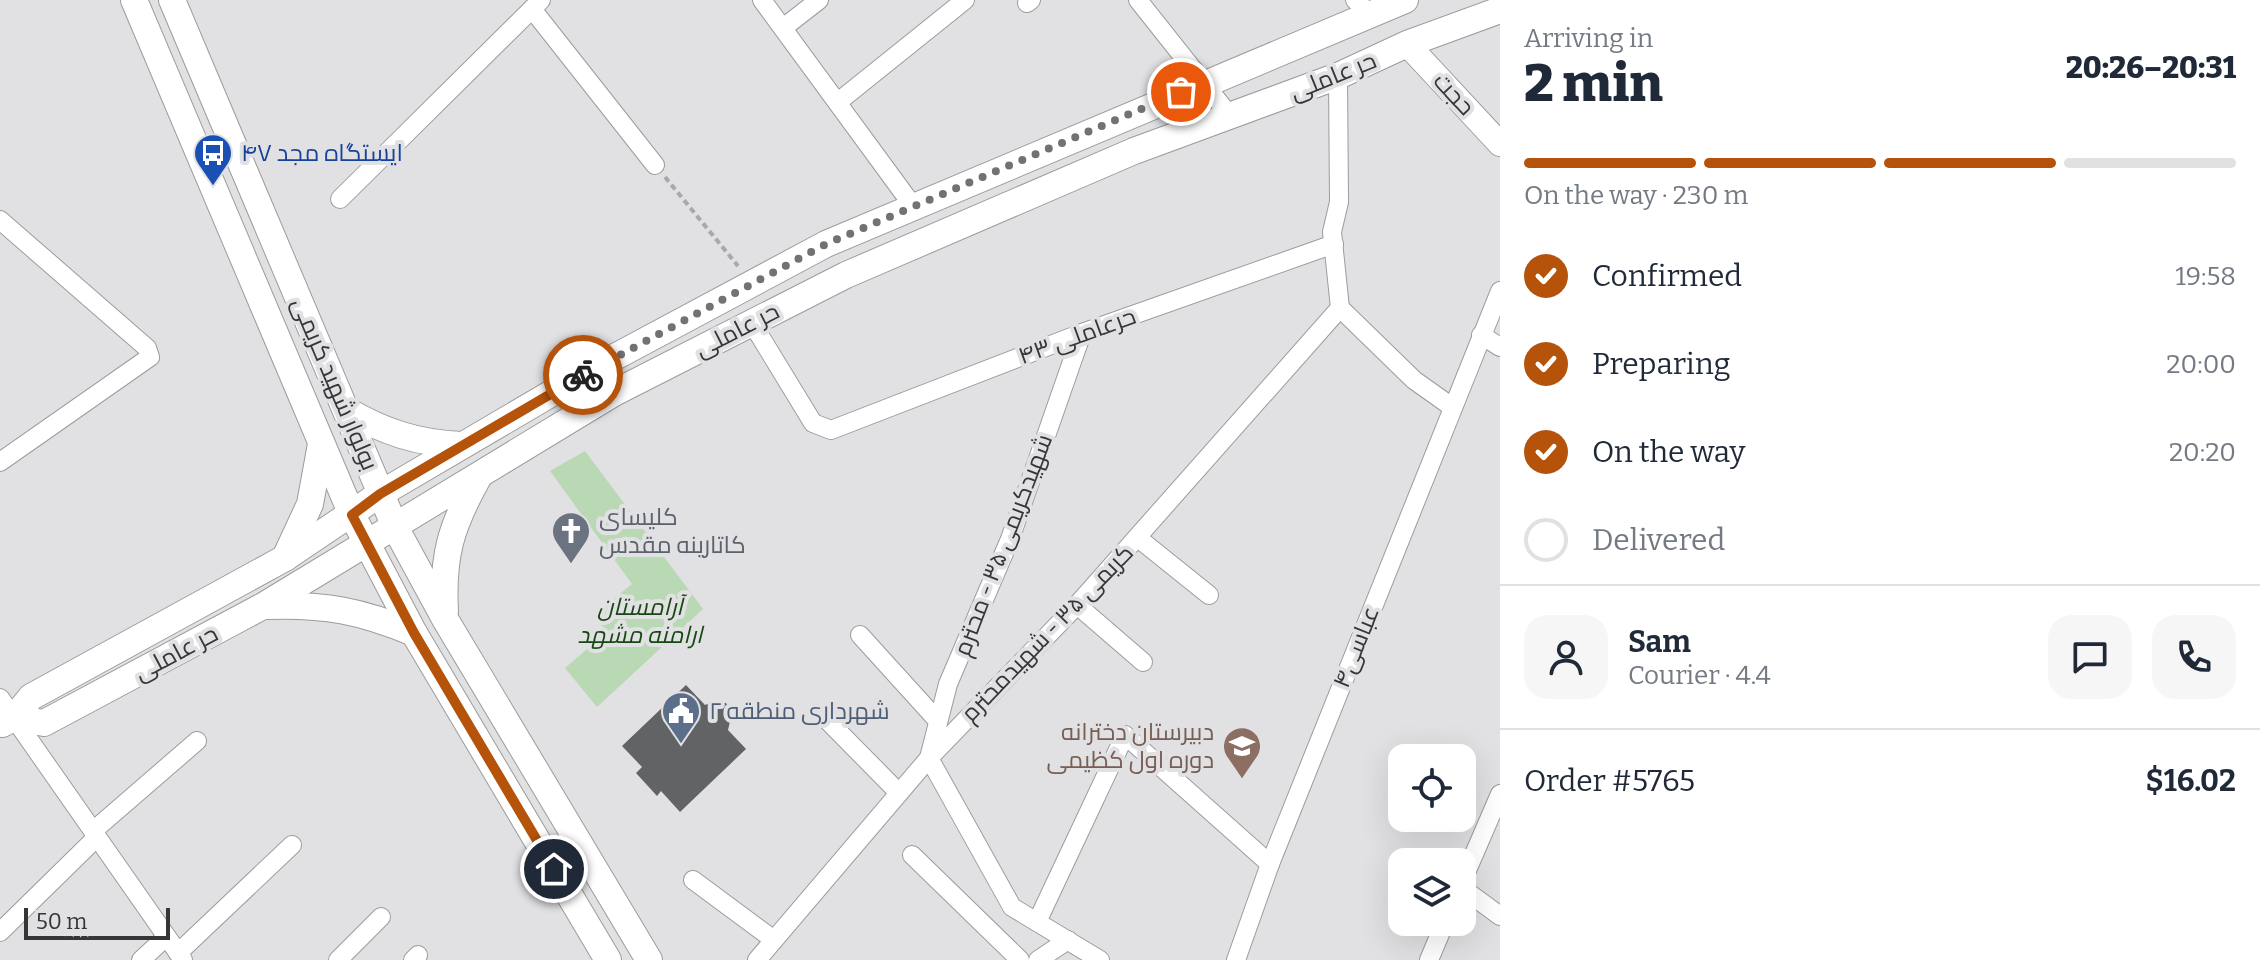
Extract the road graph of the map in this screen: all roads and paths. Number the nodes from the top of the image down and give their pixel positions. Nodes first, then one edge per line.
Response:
1 (134, 0) edge
2 (172, 0) edge
3 (762, 0) edge
4 (819, 0) edge
5 (965, 0) edge
6 (1138, 0) edge
7 (537, 4) edge
8 (1383, 4) edge
9 (1500, 10) edge
10 (783, 28) junction
11 (1407, 44) junction
12 (1338, 76) junction
13 (1204, 82) junction
14 (838, 102) junction
15 (1230, 116) junction
16 (1500, 144) edge
17 (655, 165) joint
18 (340, 199) dead end
19 (913, 206) junction
20 (0, 220) edge
21 (1334, 244) junction
22 (752, 284) junction
23 (1500, 291) edge
24 (1340, 308) junction
25 (752, 323) junction
26 (1082, 333) junction
27 (1481, 335) junction
28 (1500, 347) edge
29 (1452, 407) junction
30 (346, 410) junction
31 (321, 444) junction
32 (461, 445) junction
33 (0, 462) edge
34 (479, 475) junction
35 (380, 494) junction
36 (352, 515) junction
37 (395, 527) junction
38 (1138, 538) junction
39 (367, 544) junction
40 (285, 558) junction
41 (1209, 595) dead end
42 (1077, 605) junction
43 (263, 606) junction
44 (445, 619) junction
45 (414, 633) junction
46 (860, 635) dead end
47 (1143, 662) dead end
48 (5, 714) edge
49 (827, 720) dead end
50 (938, 721) junction
51 (197, 741) dead end
52 (929, 758) junction
53 (899, 793) junction
54 (1500, 794) edge
55 (95, 834) junction
56 (292, 845) dead end
57 (1476, 851) edge
58 (912, 855) dead end
59 (1270, 864) junction
60 (693, 880) dead end
61 (1476, 896) edge
62 (1500, 916) edge
63 (381, 917) dead end
64 (1037, 922) junction
65 (3, 923) edge
66 (1439, 936) edge
67 (166, 937) junction
68 (774, 940) junction
69 (1068, 940) junction
70 (180, 956) edge
71 (141, 960) edge
72 (338, 960) edge
73 (608, 960) edge
74 (649, 960) edge
75 (757, 960) edge
76 (1020, 960) edge
77 (1038, 960) edge
78 (1100, 960) edge
79 (1236, 960) edge
80 (1429, 960) edge

1 - 31 main road, بولوار شهید کریمی
2 - 30 main road, بولوار شهید کریمی
3 - 10 street
4 - 10 street
5 - 14 street
6 - 13 street
7 - 17 street
7 - 18 street
8 - 13 main road, حر عاملی
9 - 11 main road, حر عاملی
10 - 14 street
11 - 12 main road, حر عاملی
11 - 16 street, حجت
12 - 15 main road, حر عاملی
12 - 21 street
13 - 15 street
13 - 19 main road, حر عاملی
14 - 19 street
15 - 25 main road, حر عاملی
17 - 22 path
19 - 22 main road, حر عاملی
20 - 33 street
21 - 24 street
21 - 26 street, حرعاملی ۴۳
22 - 32 main road, حر عاملی
23 - 27 street, عباسی۴
24 - 29 street
24 - 38 street, کریمی ۳۵ - شهیدمحترم
25 - 26 street, حرعاملی ۴۳
25 - 34 main road, حر عاملی
26 - 50 street, شهیدکریمی ۳۵ - محترم
27 - 28 street
27 - 29 street, عباسی۴
29 - 59 street, عباسی۴
30 - 32 main road
30 - 35 main road, بولوار شهید کریمی
31 - 36 main road, بولوار شهید کریمی
31 - 40 main road
32 - 35 main road, حر عاملی
34 - 37 main road, حر عاملی
34 - 44 main road
35 - 36 main road, حر عاملی
35 - 37 main road, بولوار شهید کریمی
36 - 39 main road, بولوار شهید کریمی
36 - 40 main road, حر عاملی
37 - 39 main road, حر عاملی
37 - 44 main road, بولوار شهید کریمی
38 - 41 street
38 - 42 street, کریمی ۳۵ - شهیدمحترم
39 - 43 main road, حر عاملی
39 - 45 main road, بولوار شهید کریمی
40 - 48 main road, حر عاملی
42 - 47 street
42 - 52 street, کریمی ۳۵ - شهیدمحترم
43 - 45 main road
43 - 48 main road, حر عاملی
44 - 74 main road, بولوار شهید کریمی
45 - 73 main road, بولوار شهید کریمی
46 - 50 street
48 - 55 street
49 - 53 street
50 - 52 street, شهیدکریمی ۳۵ - محترم
51 - 55 street
52 - 53 street, کریمی ۳۵ - شهیدمحترم
52 - 64 street
53 - 68 street, کریمی ۳۵ - شهیدمحترم
54 - 57 street
55 - 65 street
55 - 67 street
56 - 70 street
58 - 76 street
59 - 64 street
59 - 79 street, عباسی۴
60 - 68 street
61 - 62 street
63 - 72 street
64 - 69 street
66 - 80 street
67 - 70 street
67 - 71 street
68 - 75 street, کریمی ۳۵ - شهیدمحترم
69 - 77 street
69 - 78 street

